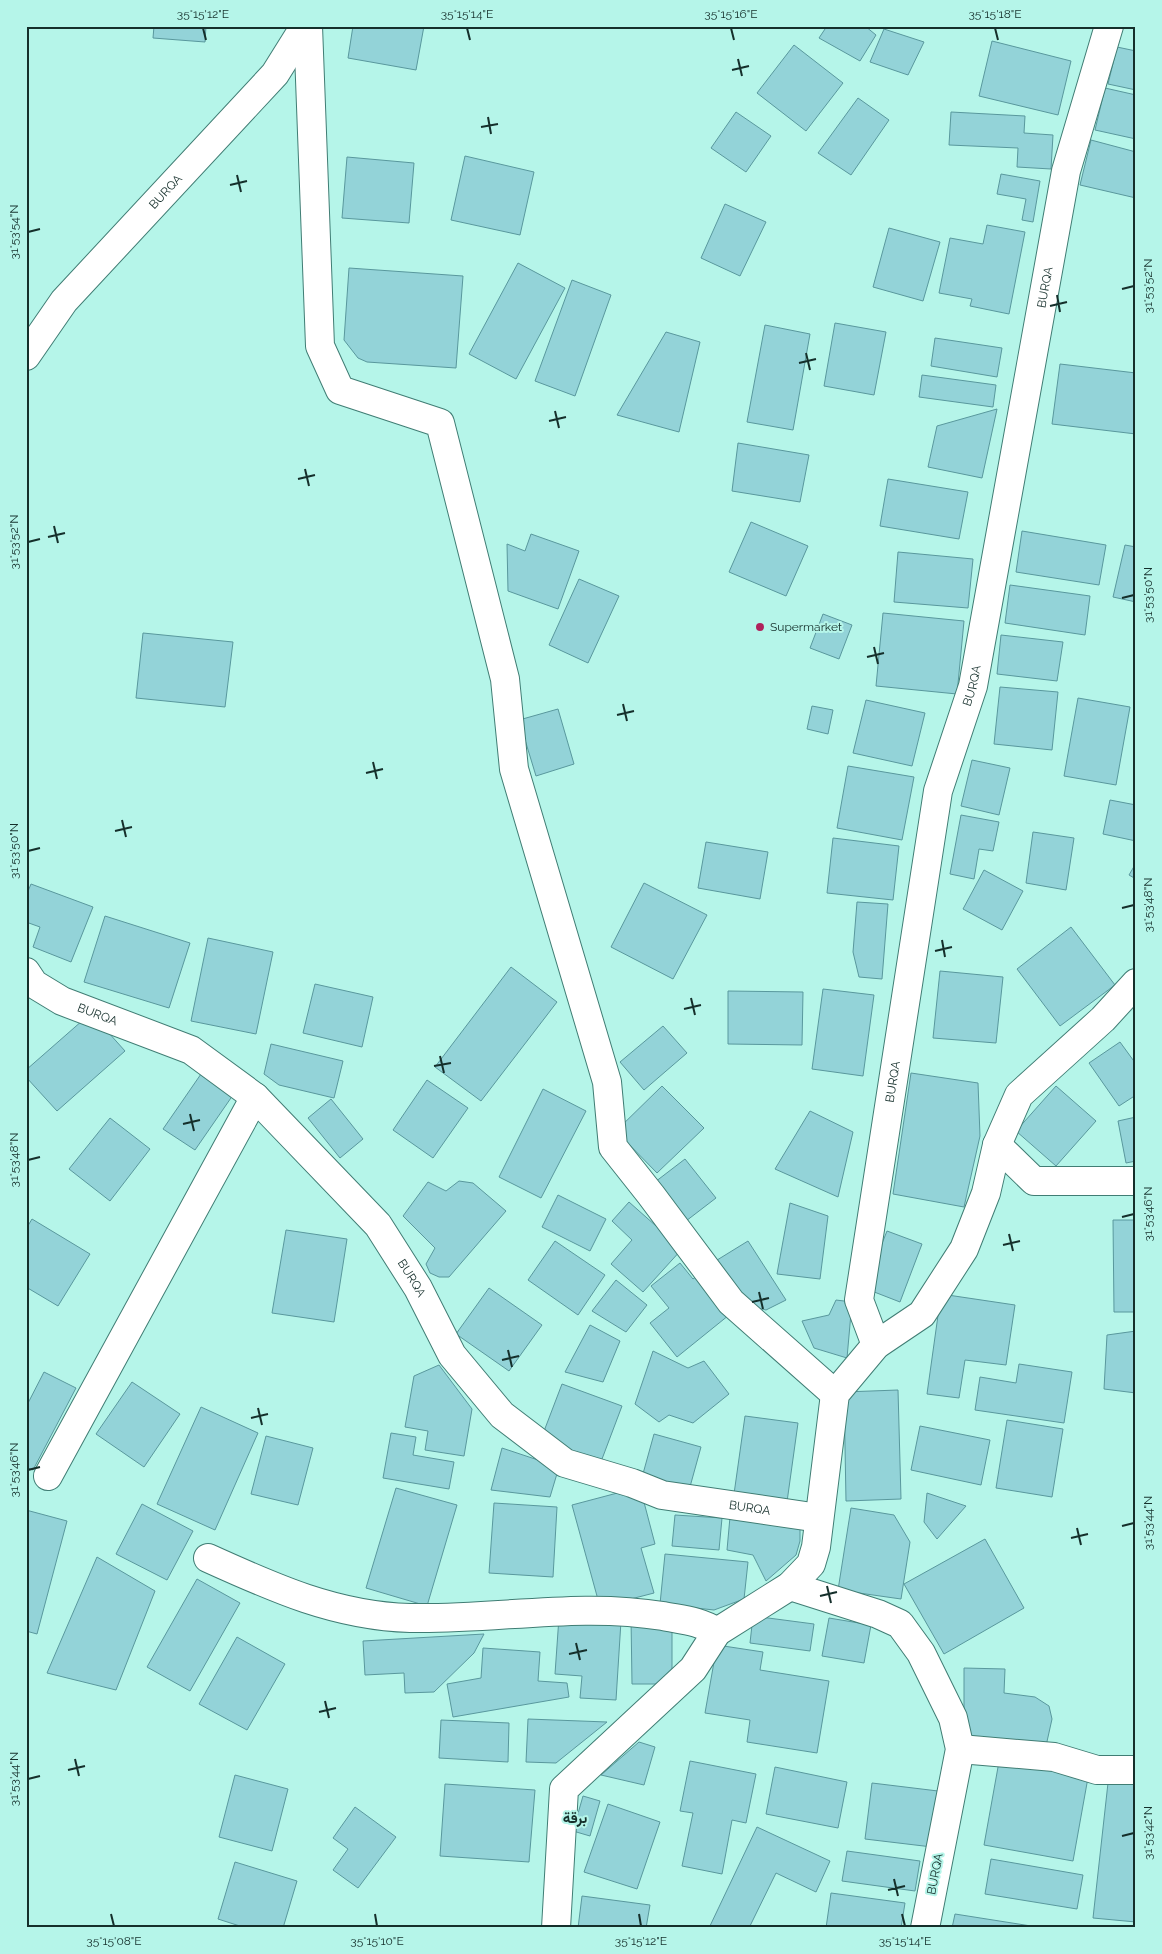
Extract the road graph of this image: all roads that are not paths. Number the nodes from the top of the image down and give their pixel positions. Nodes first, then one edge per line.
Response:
1 (307, 26) edge
2 (1109, 26) edge
3 (26, 356) edge
4 (1136, 983) edge
5 (29, 987) edge
6 (255, 1096) junction
7 (997, 1145) junction
8 (1136, 1181) edge
9 (876, 1345) junction
10 (835, 1394) junction
11 (48, 1476) dead end
12 (819, 1518) junction
13 (208, 1558) dead end
14 (790, 1586) junction
15 (717, 1632) junction
16 (960, 1749) junction
17 (1136, 1770) edge
18 (556, 1928) edge
19 (925, 1928) edge

1 - 3 street, BURQA
1 - 10 street
2 - 9 street, BURQA
4 - 7 street
5 - 6 street, BURQA
6 - 11 street
6 - 12 street, BURQA
7 - 8 street
7 - 9 street
9 - 10 street
10 - 12 street
12 - 14 street
13 - 15 street
14 - 15 street
14 - 16 street, BURQA
15 - 18 street
16 - 17 street
16 - 19 street, BURQA

